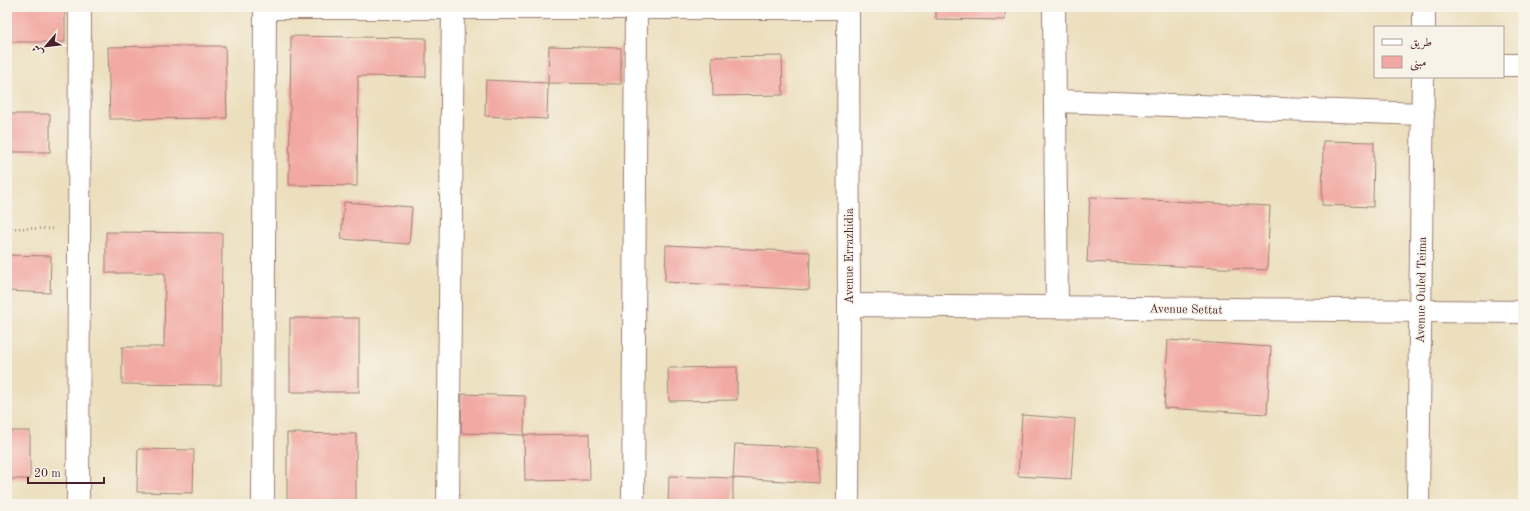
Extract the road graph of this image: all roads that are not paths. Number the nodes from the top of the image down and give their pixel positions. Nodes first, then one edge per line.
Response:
1 (80, 7) edge
2 (1054, 7) edge
3 (1424, 7) edge
4 (265, 8) edge
5 (453, 8) junction
6 (636, 8) junction
7 (848, 8) edge
8 (1424, 26) edge
9 (1504, 65) edge
10 (1523, 65) edge
11 (1423, 78) edge
12 (1055, 101) junction
13 (1423, 114) junction
14 (849, 305) junction
15 (1057, 307) junction
16 (1420, 311) junction
17 (1523, 312) edge
18 (78, 504) edge
19 (263, 504) edge
20 (448, 504) edge
21 (633, 504) edge
22 (848, 504) edge
23 (1418, 504) edge

1 - 18 street
2 - 12 street
3 - 8 street
4 - 5 street
4 - 19 street
5 - 6 street
5 - 20 street
6 - 7 street
6 - 21 street
7 - 14 street, Avenue Errazhidia
9 - 10 street
11 - 13 street, Avenue Ouled Teima
12 - 13 street
12 - 15 street
13 - 16 street, Avenue Ouled Teima
14 - 15 street, Avenue Settat
14 - 22 street, Avenue Errazhidia
15 - 16 street, Avenue Settat
16 - 17 street, Avenue Settat
16 - 23 street, Avenue Ouled Teima

